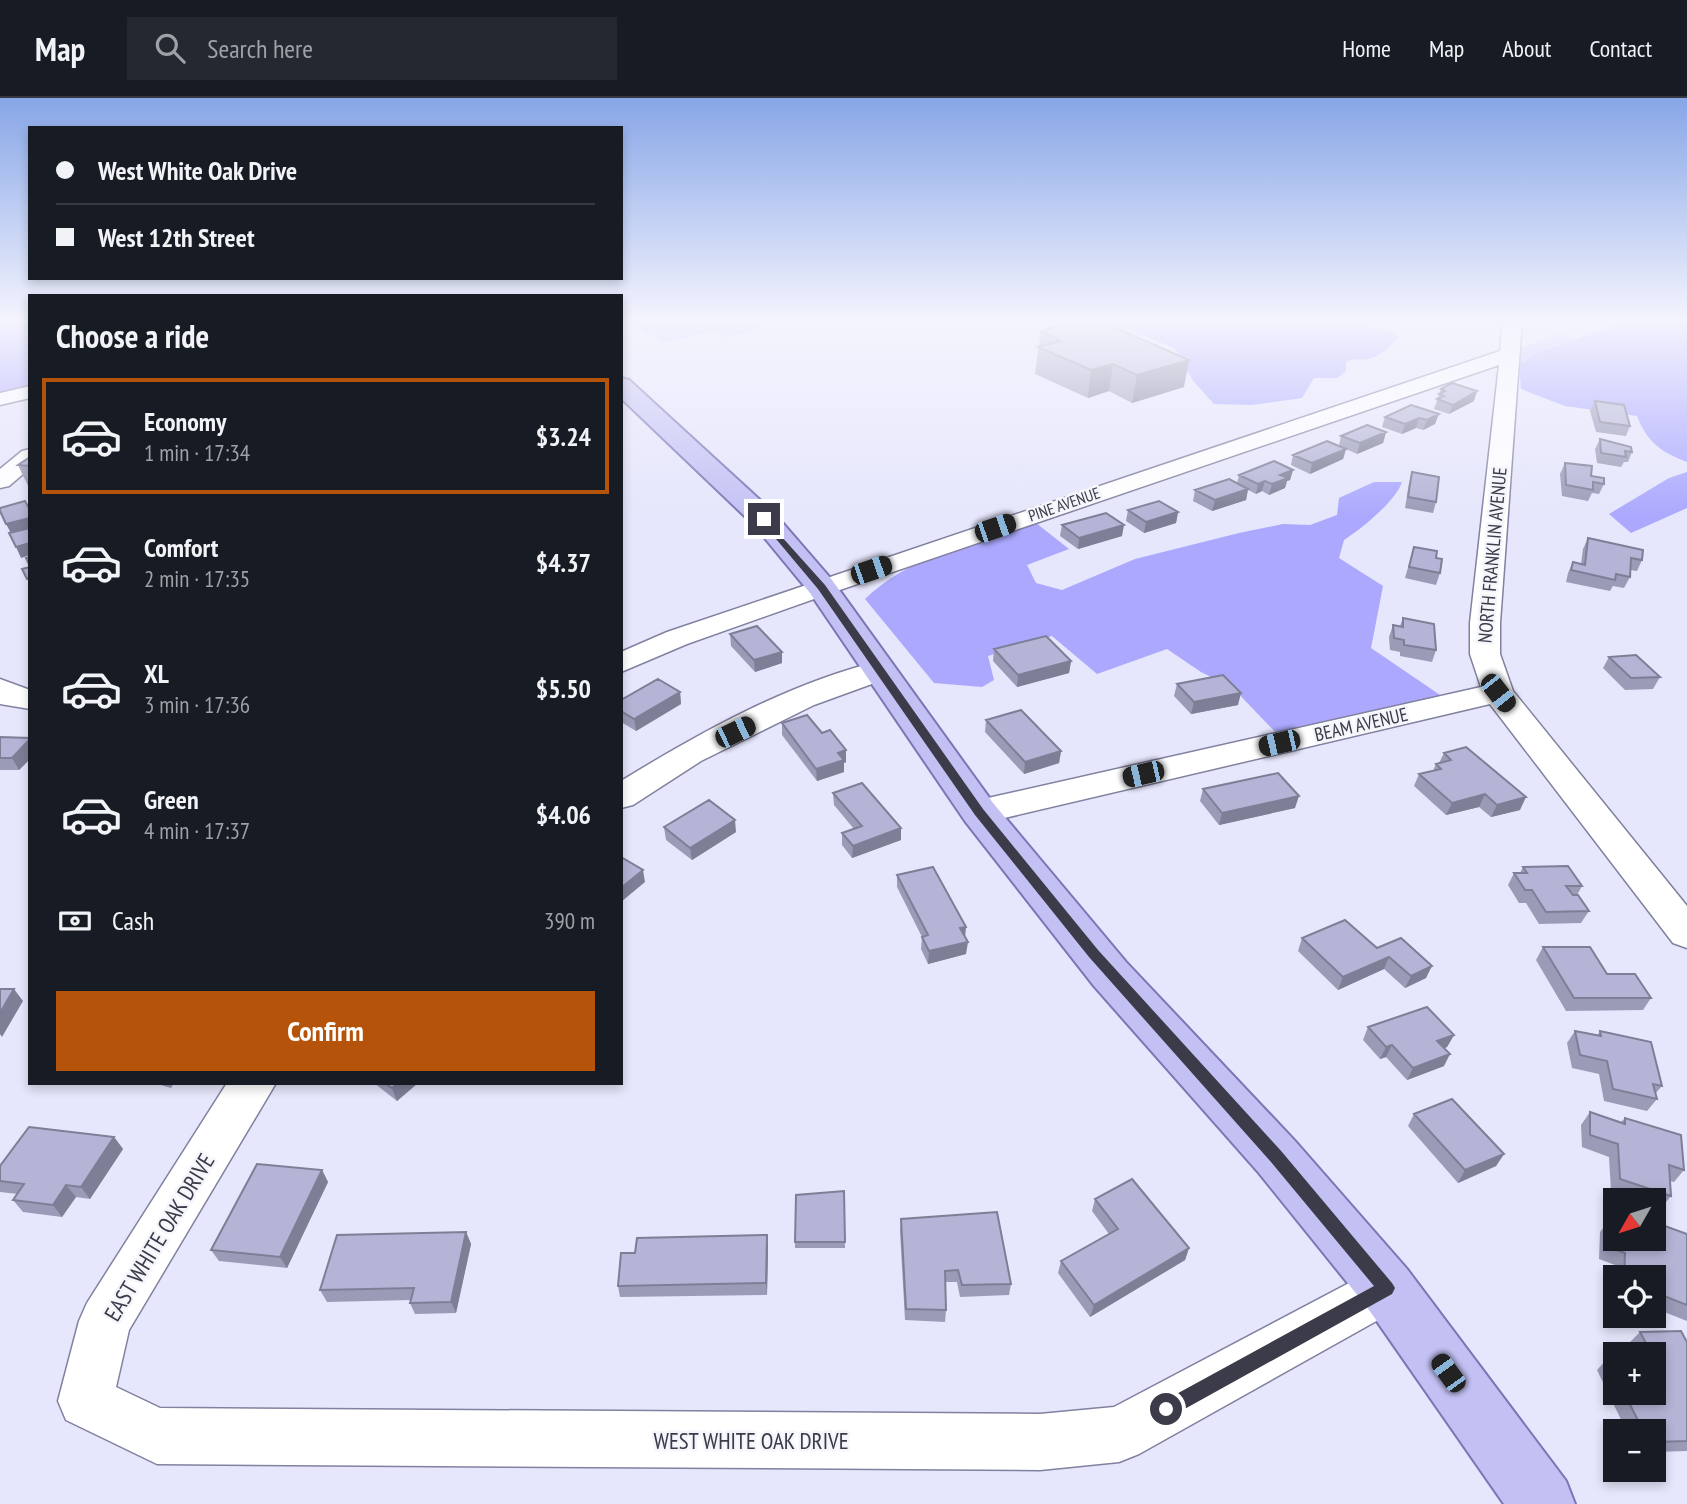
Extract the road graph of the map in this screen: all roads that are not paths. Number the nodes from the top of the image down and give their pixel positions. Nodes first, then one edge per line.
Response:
1 (1417, 386) edge
2 (1507, 386) edge
3 (623, 387) edge
4 (28, 393) edge
5 (0, 400) edge
6 (28, 458) edge
7 (0, 481) edge
8 (821, 587) junction
9 (623, 662) edge
10 (880, 670) junction
11 (0, 688) edge
12 (1498, 693) junction
13 (28, 700) edge
14 (623, 796) edge
15 (979, 812) junction
16 (1687, 933) edge
17 (252, 1085) edge
18 (1387, 1288) junction
19 (85, 1401) joint
20 (1543, 1504) edge

1 - 8 street, PINE AVENUE
2 - 12 street, NORTH FRANKLIN AVENUE
3 - 8 main road
4 - 5 street
6 - 7 street
8 - 9 street, PINE AVENUE
8 - 10 main road
10 - 14 street
10 - 15 main road
11 - 13 street
12 - 15 street, BEAM AVENUE
12 - 16 street, NORTH FRANKLIN AVENUE
15 - 18 main road
17 - 19 street, EAST WHITE OAK DRIVE
18 - 19 street, WEST WHITE OAK DRIVE
18 - 20 main road

